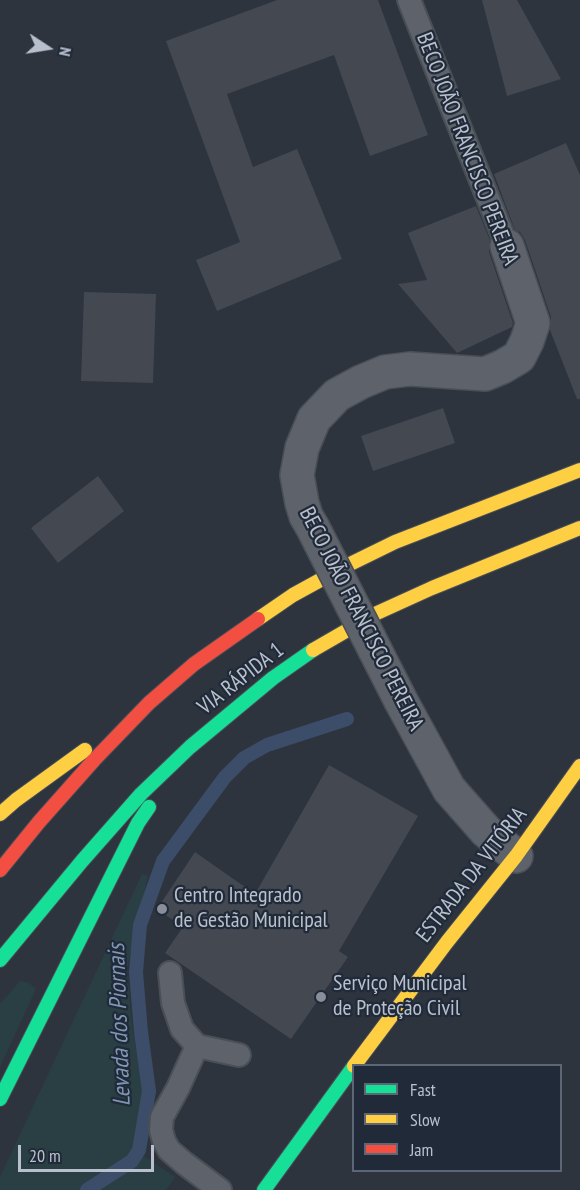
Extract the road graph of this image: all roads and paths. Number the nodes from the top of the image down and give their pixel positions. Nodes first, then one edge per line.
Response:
1 (409, 0) edge
2 (507, 246) joint
3 (580, 470) edge
4 (580, 528) edge
5 (149, 703) junction
6 (190, 747) junction
7 (580, 766) edge
8 (0, 814) edge
9 (516, 856) junction
10 (0, 870) edge
11 (0, 960) edge
12 (170, 973) dead end
13 (197, 1047) junction
14 (239, 1055) dead end
15 (356, 1064) edge
16 (352, 1069) edge
17 (0, 1099) edge
18 (267, 1188) edge
19 (220, 1190) edge

1 - 2 lane, BECO JOÃO FRANCISCO PEREIRA
2 - 9 street, BECO JOÃO FRANCISCO PEREIRA, bridge
3 - 5 main road, VIA RÁPIDA 1
4 - 6 main road, VIA RÁPIDA 1
5 - 8 main road
5 - 10 main road, VIA RÁPIDA 1
6 - 11 main road, VIA RÁPIDA 1
6 - 17 main road
7 - 9 main road, ESTRADA DA VITÓRIA
9 - 15 main road, ESTRADA DA VITÓRIA
12 - 13 lane
13 - 14 lane
13 - 19 lane
16 - 18 main road, ESTRADA DA VITÓRIA

